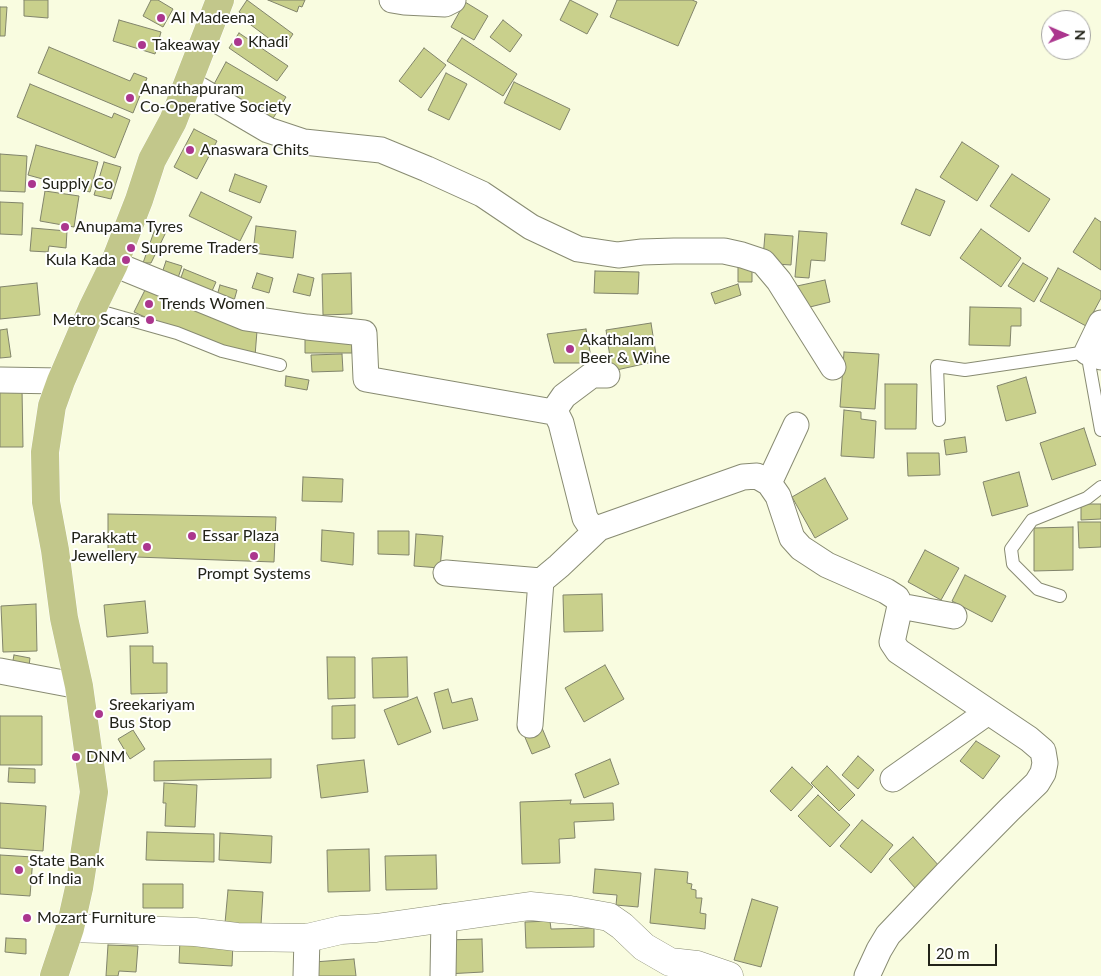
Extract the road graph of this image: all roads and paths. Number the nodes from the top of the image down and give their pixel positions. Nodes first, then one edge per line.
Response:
1 (220, 0) edge
2 (392, 0) edge
3 (453, 0) edge
4 (188, 83) junction
5 (114, 264) junction
6 (92, 309) junction
7 (1101, 324) edge
8 (1094, 354) edge
9 (280, 365) dead end
10 (833, 367) dead end
11 (607, 375) dead end
12 (0, 380) edge
13 (61, 381) junction
14 (553, 412) junction
15 (939, 420) dead end
16 (796, 425) dead end
17 (1101, 430) edge
18 (769, 483) junction
19 (1101, 487) edge
20 (599, 528) junction
21 (446, 573) dead end
22 (541, 581) junction
23 (1060, 596) dead end
24 (900, 606) junction
25 (954, 616) dead end
26 (0, 671) edge
27 (79, 686) junction
28 (988, 712) junction
29 (530, 725) dead end
30 (893, 779) dead end
31 (444, 917) junction
32 (70, 928) junction
33 (307, 938) junction
34 (716, 974) edge
35 (54, 976) edge
36 (306, 976) edge
37 (443, 976) edge
38 (866, 976) edge

1 - 4 main road
2 - 3 street
4 - 5 main road
4 - 10 street
5 - 6 main road
5 - 14 street
6 - 9 lane
6 - 13 main road
7 - 8 street
8 - 15 lane
8 - 17 lane
11 - 14 street
12 - 13 street
13 - 27 main road
14 - 20 street
16 - 18 street
18 - 20 street
18 - 24 street
19 - 23 lane
20 - 22 street
21 - 22 street
22 - 29 street
24 - 25 street
24 - 28 street
26 - 27 street
27 - 32 main road
28 - 30 street
28 - 38 street
31 - 33 street
31 - 34 street
31 - 37 street
32 - 33 street
32 - 35 main road
33 - 36 street

